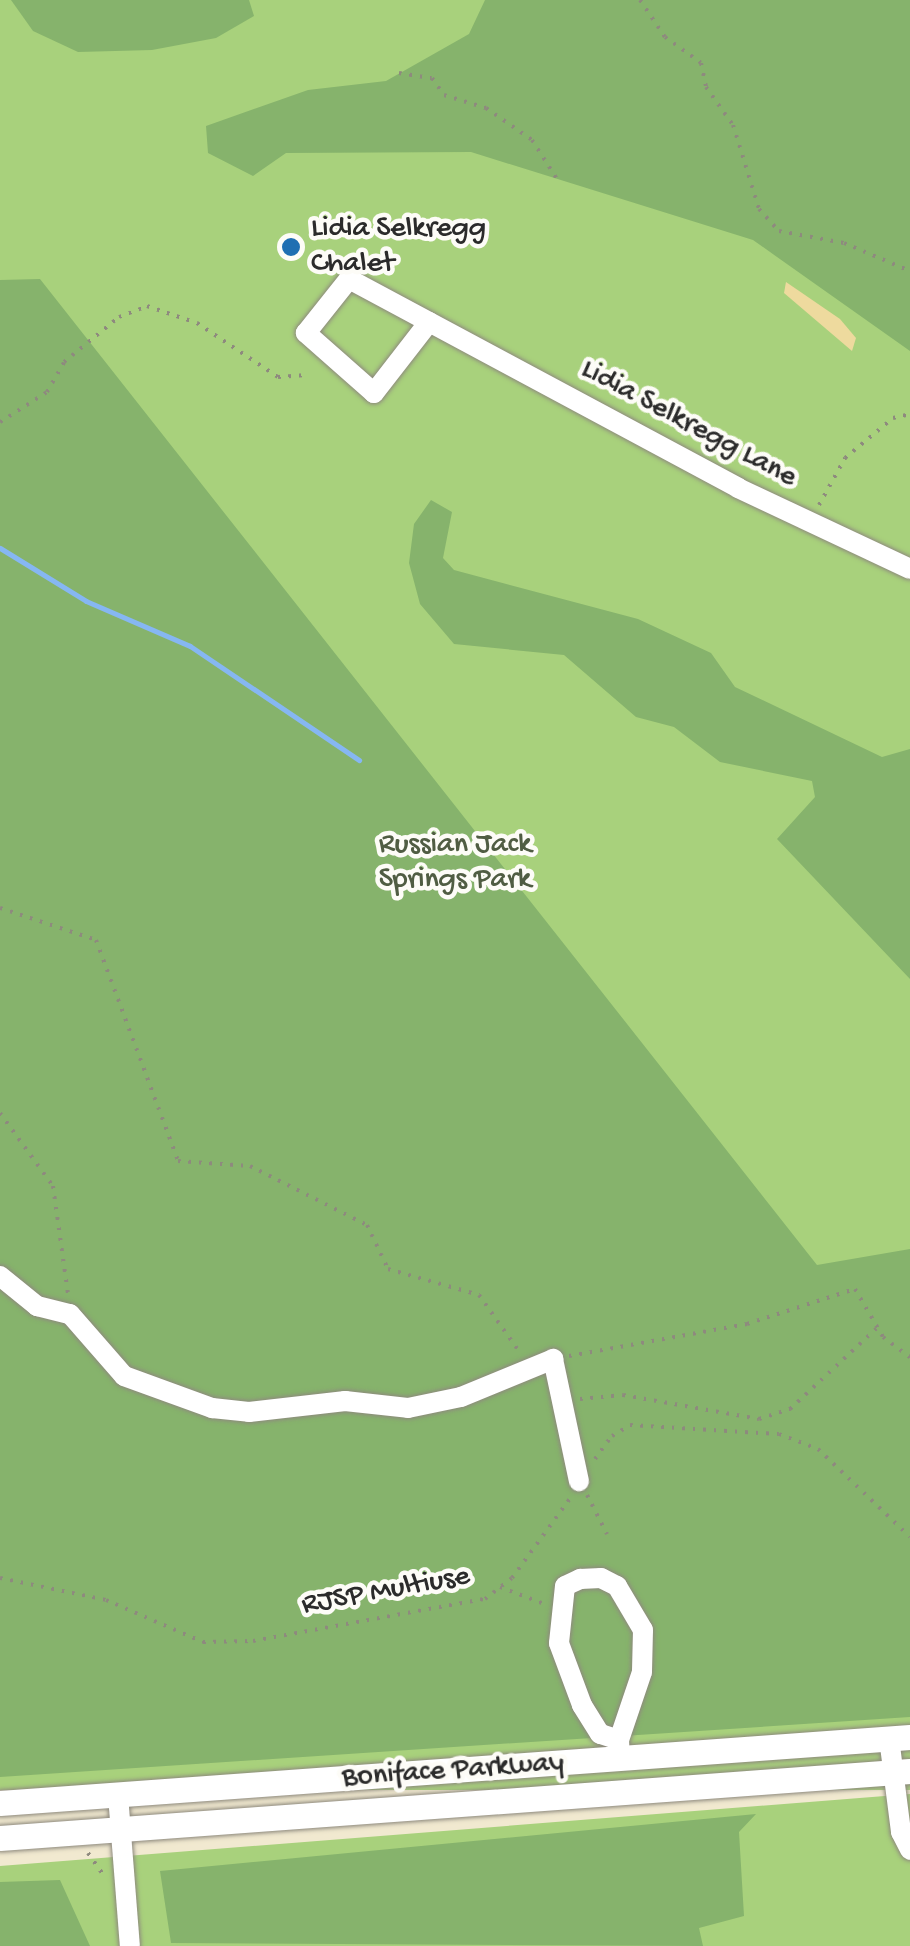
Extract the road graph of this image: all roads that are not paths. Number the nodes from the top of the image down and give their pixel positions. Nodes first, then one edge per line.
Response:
1 (435, 325) junction
2 (910, 568) edge
3 (0, 1276) edge
4 (578, 1482) road end
5 (900, 1738) edge
6 (620, 1749) junction
7 (900, 1772) edge
8 (118, 1795) junction
9 (0, 1803) edge
10 (118, 1830) junction
11 (0, 1838) edge
12 (910, 1850) edge
13 (130, 1946) edge

1 - 1 street, Lidia Selkregg Lane
1 - 2 street, Lidia Selkregg Lane
3 - 4 street
5 - 6 main road, Boniface Parkway
5 - 7 street
6 - 6 street
6 - 8 main road, Boniface Parkway
7 - 10 main road, Boniface Parkway
7 - 12 street
8 - 9 main road, Boniface Parkway
8 - 10 street
10 - 11 main road, Boniface Parkway
10 - 13 street

